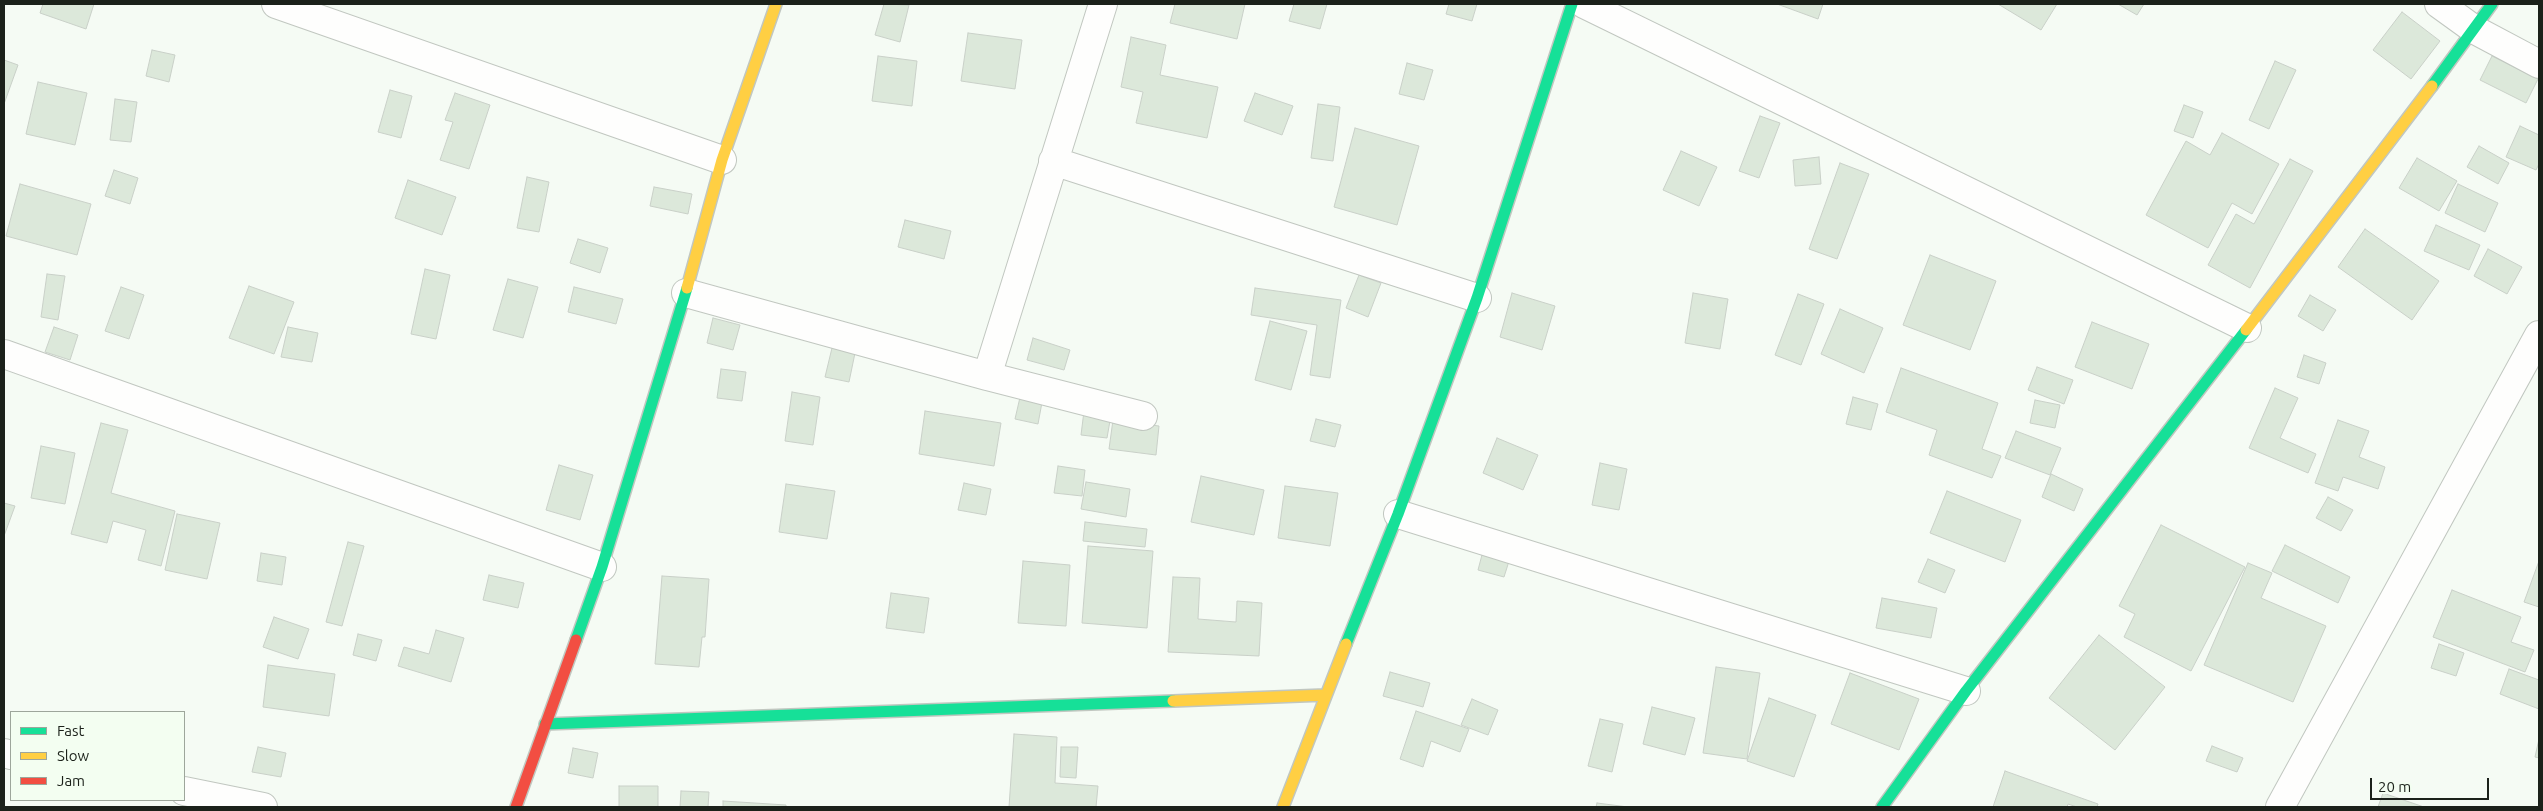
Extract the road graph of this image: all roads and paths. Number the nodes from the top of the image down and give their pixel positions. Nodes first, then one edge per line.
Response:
1 (276, 4) edge
2 (776, 4) edge
3 (1103, 4) edge
4 (1572, 4) edge
5 (1584, 4) edge
6 (2439, 4) edge
7 (2492, 4) edge
8 (2476, 30) junction
9 (2539, 64) edge
10 (722, 160) junction
11 (1053, 161) junction
12 (686, 293) junction
13 (1477, 298) junction
14 (2247, 328) junction
15 (2539, 335) edge
16 (4, 354) edge
17 (987, 376) junction
18 (1142, 416) dead end
19 (1398, 514) junction
20 (602, 567) junction
21 (1966, 691) junction
22 (1325, 695) junction
23 (545, 724) junction
24 (185, 791) edge
25 (263, 807) edge
26 (516, 807) edge
27 (1284, 807) edge
28 (1882, 807) edge
29 (2280, 807) edge

1 - 10 street
2 - 10 street
3 - 11 street
4 - 13 street
5 - 14 street
6 - 8 street
7 - 8 street
8 - 9 street
8 - 14 street
10 - 12 street
11 - 13 street
11 - 17 street
12 - 17 street
12 - 20 street
13 - 19 street
14 - 21 street
15 - 29 street
16 - 20 street
17 - 18 street
19 - 21 street
19 - 22 street
20 - 23 street
21 - 28 street
22 - 23 street
22 - 27 street
23 - 26 street
24 - 25 street

